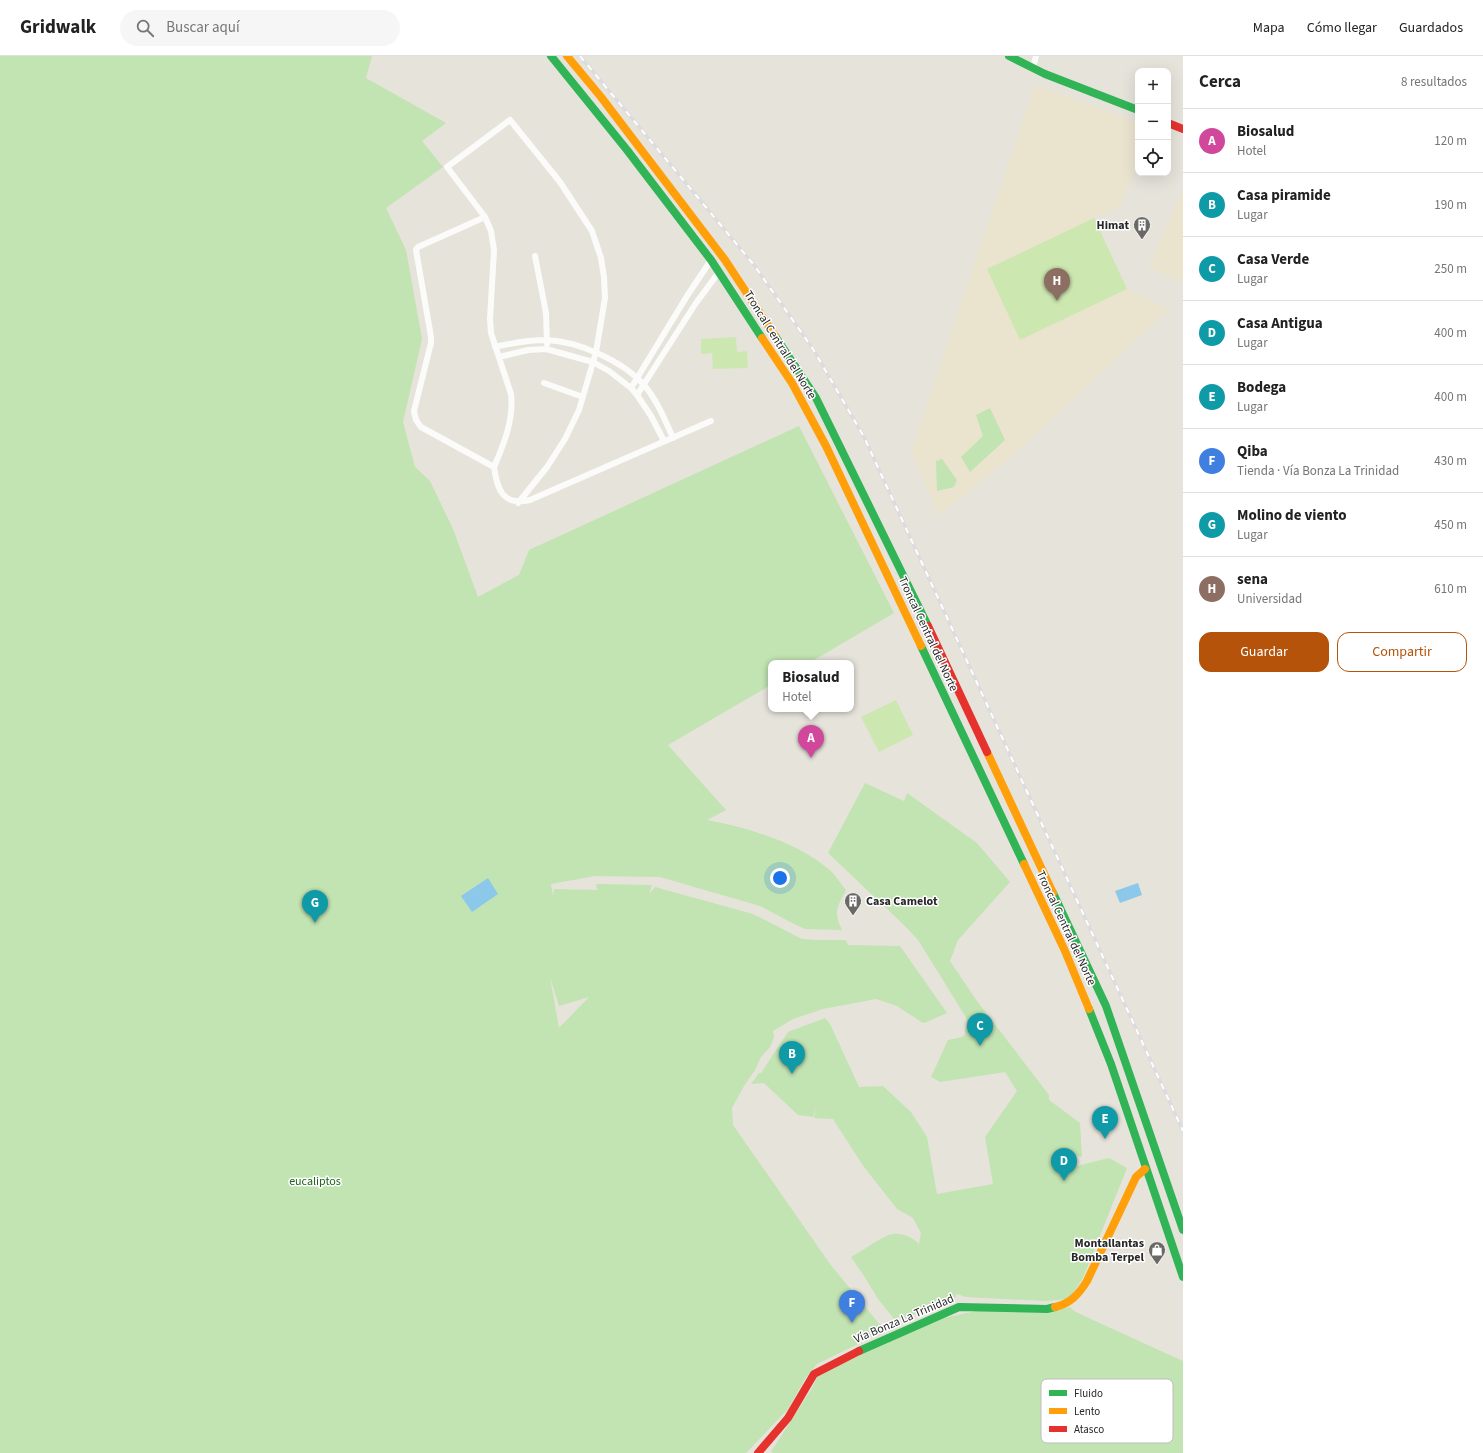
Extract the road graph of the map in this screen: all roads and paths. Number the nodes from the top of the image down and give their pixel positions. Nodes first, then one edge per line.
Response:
1 (551, 56) edge
2 (567, 56) edge
3 (1009, 56) edge
4 (1036, 56) edge
5 (1033, 68) junction
6 (1135, 109) edge
7 (1171, 123) edge
8 (1183, 129) edge
9 (485, 217) junction
10 (536, 256) dead end
11 (711, 260) junction
12 (719, 272) junction
13 (670, 324) junction
14 (678, 330) junction
15 (547, 340) junction
16 (495, 347) junction
17 (546, 349) junction
18 (596, 352) junction
19 (499, 357) junction
20 (593, 362) junction
21 (637, 378) junction
22 (544, 383) dead end
23 (644, 385) junction
24 (631, 388) junction
25 (637, 395) junction
26 (583, 397) junction
27 (711, 421) dead end
28 (673, 438) junction
29 (664, 441) junction
30 (494, 467) junction
31 (518, 503) junction
32 (1145, 1168) junction
33 (1183, 1230) edge
34 (1183, 1277) edge
35 (758, 1453) edge

1 - 11 main road, Troncal Central del Norte
2 - 33 main road, Troncal Central del Norte
3 - 5 main road
4 - 5 street
5 - 6 main road
7 - 8 main road
9 - 16 street
9 - 18 street
9 - 30 street
10 - 15 street
11 - 12 main road, Troncal Central del Norte
11 - 13 street
12 - 14 street
12 - 32 main road, Troncal Central del Norte
13 - 14 street
13 - 21 street
14 - 23 street
15 - 16 street
15 - 17 street
15 - 18 street
16 - 19 street
17 - 19 street
17 - 20 street
18 - 20 street
18 - 21 street
19 - 30 street
20 - 24 street
20 - 26 street
21 - 23 street
21 - 24 street
22 - 26 street
23 - 25 street
23 - 28 street
24 - 25 street
25 - 29 street
26 - 31 street
27 - 28 street
28 - 29 street
29 - 31 street
30 - 31 street
32 - 34 main road, Troncal Central del Norte
32 - 35 main road, Vía Bonza La Trinidad

